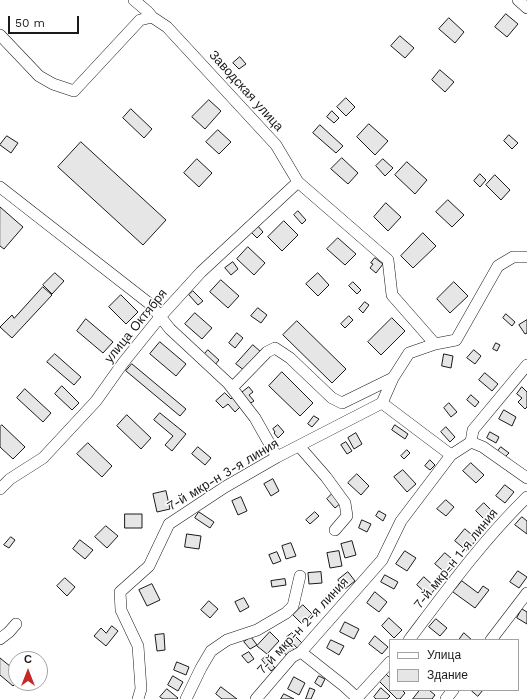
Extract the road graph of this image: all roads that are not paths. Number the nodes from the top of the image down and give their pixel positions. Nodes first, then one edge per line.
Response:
1 (134, 0) edge
2 (518, 0) edge
3 (527, 8) edge
4 (152, 17) junction
5 (0, 35) edge
6 (298, 182) junction
7 (0, 187) edge
8 (527, 257) edge
9 (160, 317) junction
10 (435, 344) junction
11 (527, 365) edge
12 (393, 378) junction
13 (232, 388) junction
14 (382, 403) junction
15 (471, 442) junction
16 (299, 446) junction
17 (450, 455) junction
18 (278, 457) junction
19 (527, 478) edge
20 (0, 489) edge
21 (527, 497) edge
22 (335, 530) dead end
23 (300, 576) dead end
24 (527, 593) edge
25 (16, 624) dead end
26 (0, 639) edge
27 (410, 639) edge
28 (492, 639) edge
29 (301, 652) junction
30 (389, 663) edge
31 (357, 698) edge
32 (138, 699) edge
33 (186, 699) edge
34 (256, 699) edge

1 - 4 street, Заводская улица
2 - 3 street
4 - 5 street
4 - 6 street, Заводская улица
6 - 9 street, улица Октября
6 - 10 street, Заводская улица
7 - 9 street
8 - 10 street
9 - 13 street
9 - 20 street, улица Октября
10 - 12 street
11 - 15 street
12 - 13 street
12 - 14 street
13 - 18 street
14 - 16 street, 7-й мкр-н 3-я линия
14 - 17 street
15 - 17 street, 7-й мкр-н 2-я линия
15 - 19 street
16 - 18 street, 7-й мкр-н 3-я линия
16 - 22 street
17 - 29 street, 7-й мкр-н 2-я линия
18 - 32 street, 7-й мкр-н 3-я линия
21 - 27 street, 7-й мкр-н 1-я линия
23 - 33 street
24 - 28 street
25 - 26 street
29 - 31 street
29 - 34 street, 7-й мкр-н 2-я линия
30 - 31 street

